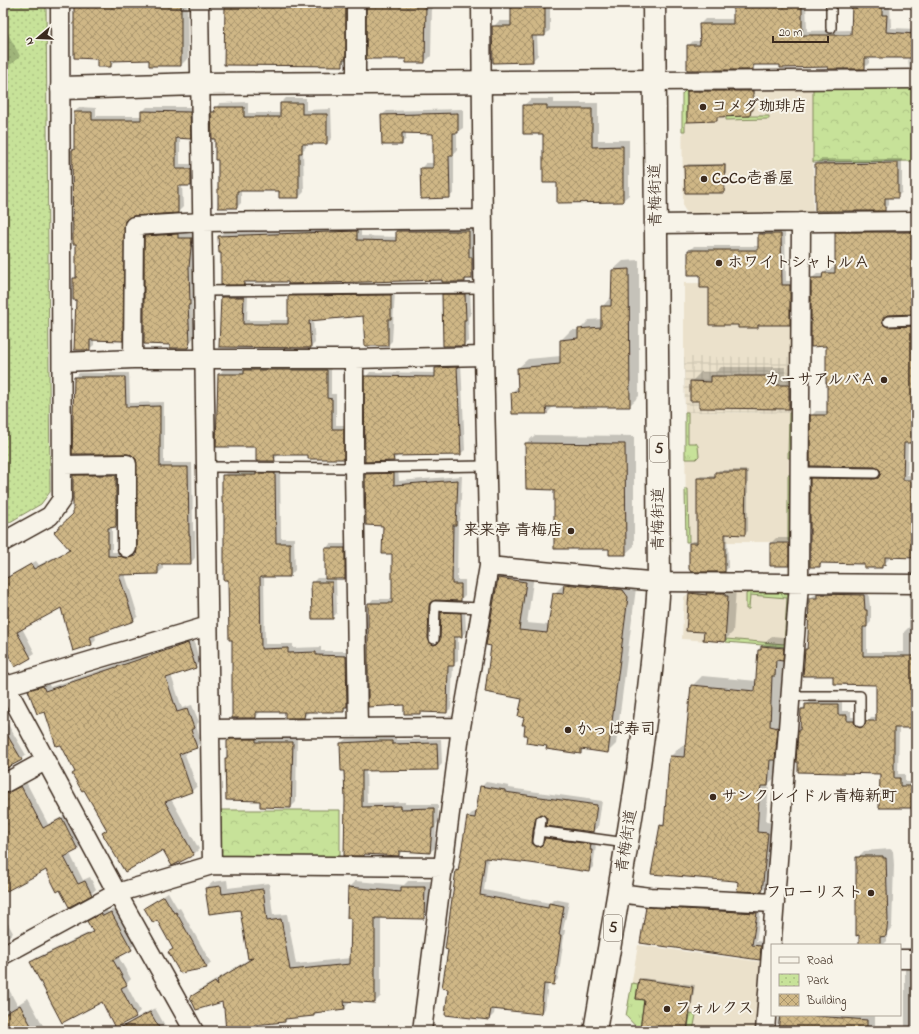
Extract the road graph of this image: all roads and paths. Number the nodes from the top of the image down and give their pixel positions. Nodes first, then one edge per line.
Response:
1 (60, 3) edge
2 (199, 3) edge
3 (356, 3) edge
4 (481, 3) edge
5 (654, 3) edge
6 (831, 3) edge
7 (831, 28) dead end
8 (916, 79) edge
9 (655, 81) junction
10 (356, 83) junction
11 (483, 83) junction
12 (200, 84) junction
13 (62, 88) junction
14 (482, 219) junction
15 (202, 222) junction
16 (801, 222) junction
17 (916, 222) edge
18 (656, 224) junction
19 (484, 288) junction
20 (203, 291) junction
21 (916, 320) edge
22 (888, 321) dead end
23 (484, 356) junction
24 (133, 359) junction
25 (204, 359) junction
26 (354, 359) junction
27 (63, 362) junction
28 (62, 464) junction
29 (206, 466) junction
30 (486, 466) junction
31 (354, 468) junction
32 (799, 472) junction
33 (875, 473) dead end
34 (3, 542) edge
35 (127, 548) dead end
36 (489, 566) junction
37 (659, 582) junction
38 (799, 584) junction
39 (916, 584) edge
40 (481, 608) junction
41 (208, 626) junction
42 (434, 640) dead end
43 (5, 683) edge
44 (790, 696) junction
45 (860, 722) dead end
46 (461, 727) junction
47 (358, 728) junction
48 (210, 729) junction
49 (45, 761) junction
50 (3, 784) edge
51 (541, 820) dead end
52 (539, 831) junction
53 (538, 841) dead end
54 (626, 843) junction
55 (212, 865) junction
56 (444, 867) junction
57 (117, 893) junction
58 (619, 893) junction
59 (775, 903) junction
60 (772, 944) edge
61 (3, 955) edge
62 (771, 959) edge
63 (901, 959) edge
64 (916, 959) edge
65 (194, 1031) edge
66 (422, 1031) edge
67 (595, 1031) edge
68 (765, 1031) edge

1 - 13 street
2 - 12 street
3 - 10 street
4 - 11 street
5 - 9 main road, 青梅街道 / 5
6 - 7 lane
8 - 9 street
9 - 11 main road
9 - 18 main road, 青梅街道 / 5
10 - 11 main road
10 - 12 main road
11 - 14 street
12 - 13 main road
12 - 15 street
13 - 27 street
14 - 15 street
14 - 19 street
15 - 20 street
15 - 24 street
16 - 17 street
16 - 18 street
16 - 32 street
18 - 37 main road, 青梅街道 / 5
19 - 20 lane
19 - 23 street
20 - 25 street
21 - 22 lane
23 - 26 street
23 - 30 street
24 - 25 street
24 - 27 street
25 - 26 street
25 - 29 street
26 - 31 street
27 - 28 street
28 - 34 street
28 - 35 street
29 - 31 lane
29 - 41 street
30 - 31 lane
30 - 36 street
31 - 47 street
32 - 33 lane
32 - 38 street
36 - 37 street
36 - 40 street
37 - 38 street
37 - 54 main road, 青梅街道 / 5
38 - 39 street
38 - 44 street
40 - 42 lane
40 - 46 street
41 - 43 street
41 - 48 street
43 - 49 street
44 - 45 lane
44 - 59 street
46 - 47 street
46 - 56 street
47 - 48 street
48 - 55 street
49 - 50 street
49 - 57 street
51 - 52 lane
52 - 53 lane
52 - 54 lane
54 - 58 main road, 青梅街道 / 5
55 - 56 street
55 - 57 street
56 - 66 street
57 - 61 street
57 - 65 street
58 - 59 street
58 - 67 main road, 青梅街道 / 5
59 - 60 street
62 - 68 street
63 - 64 street

